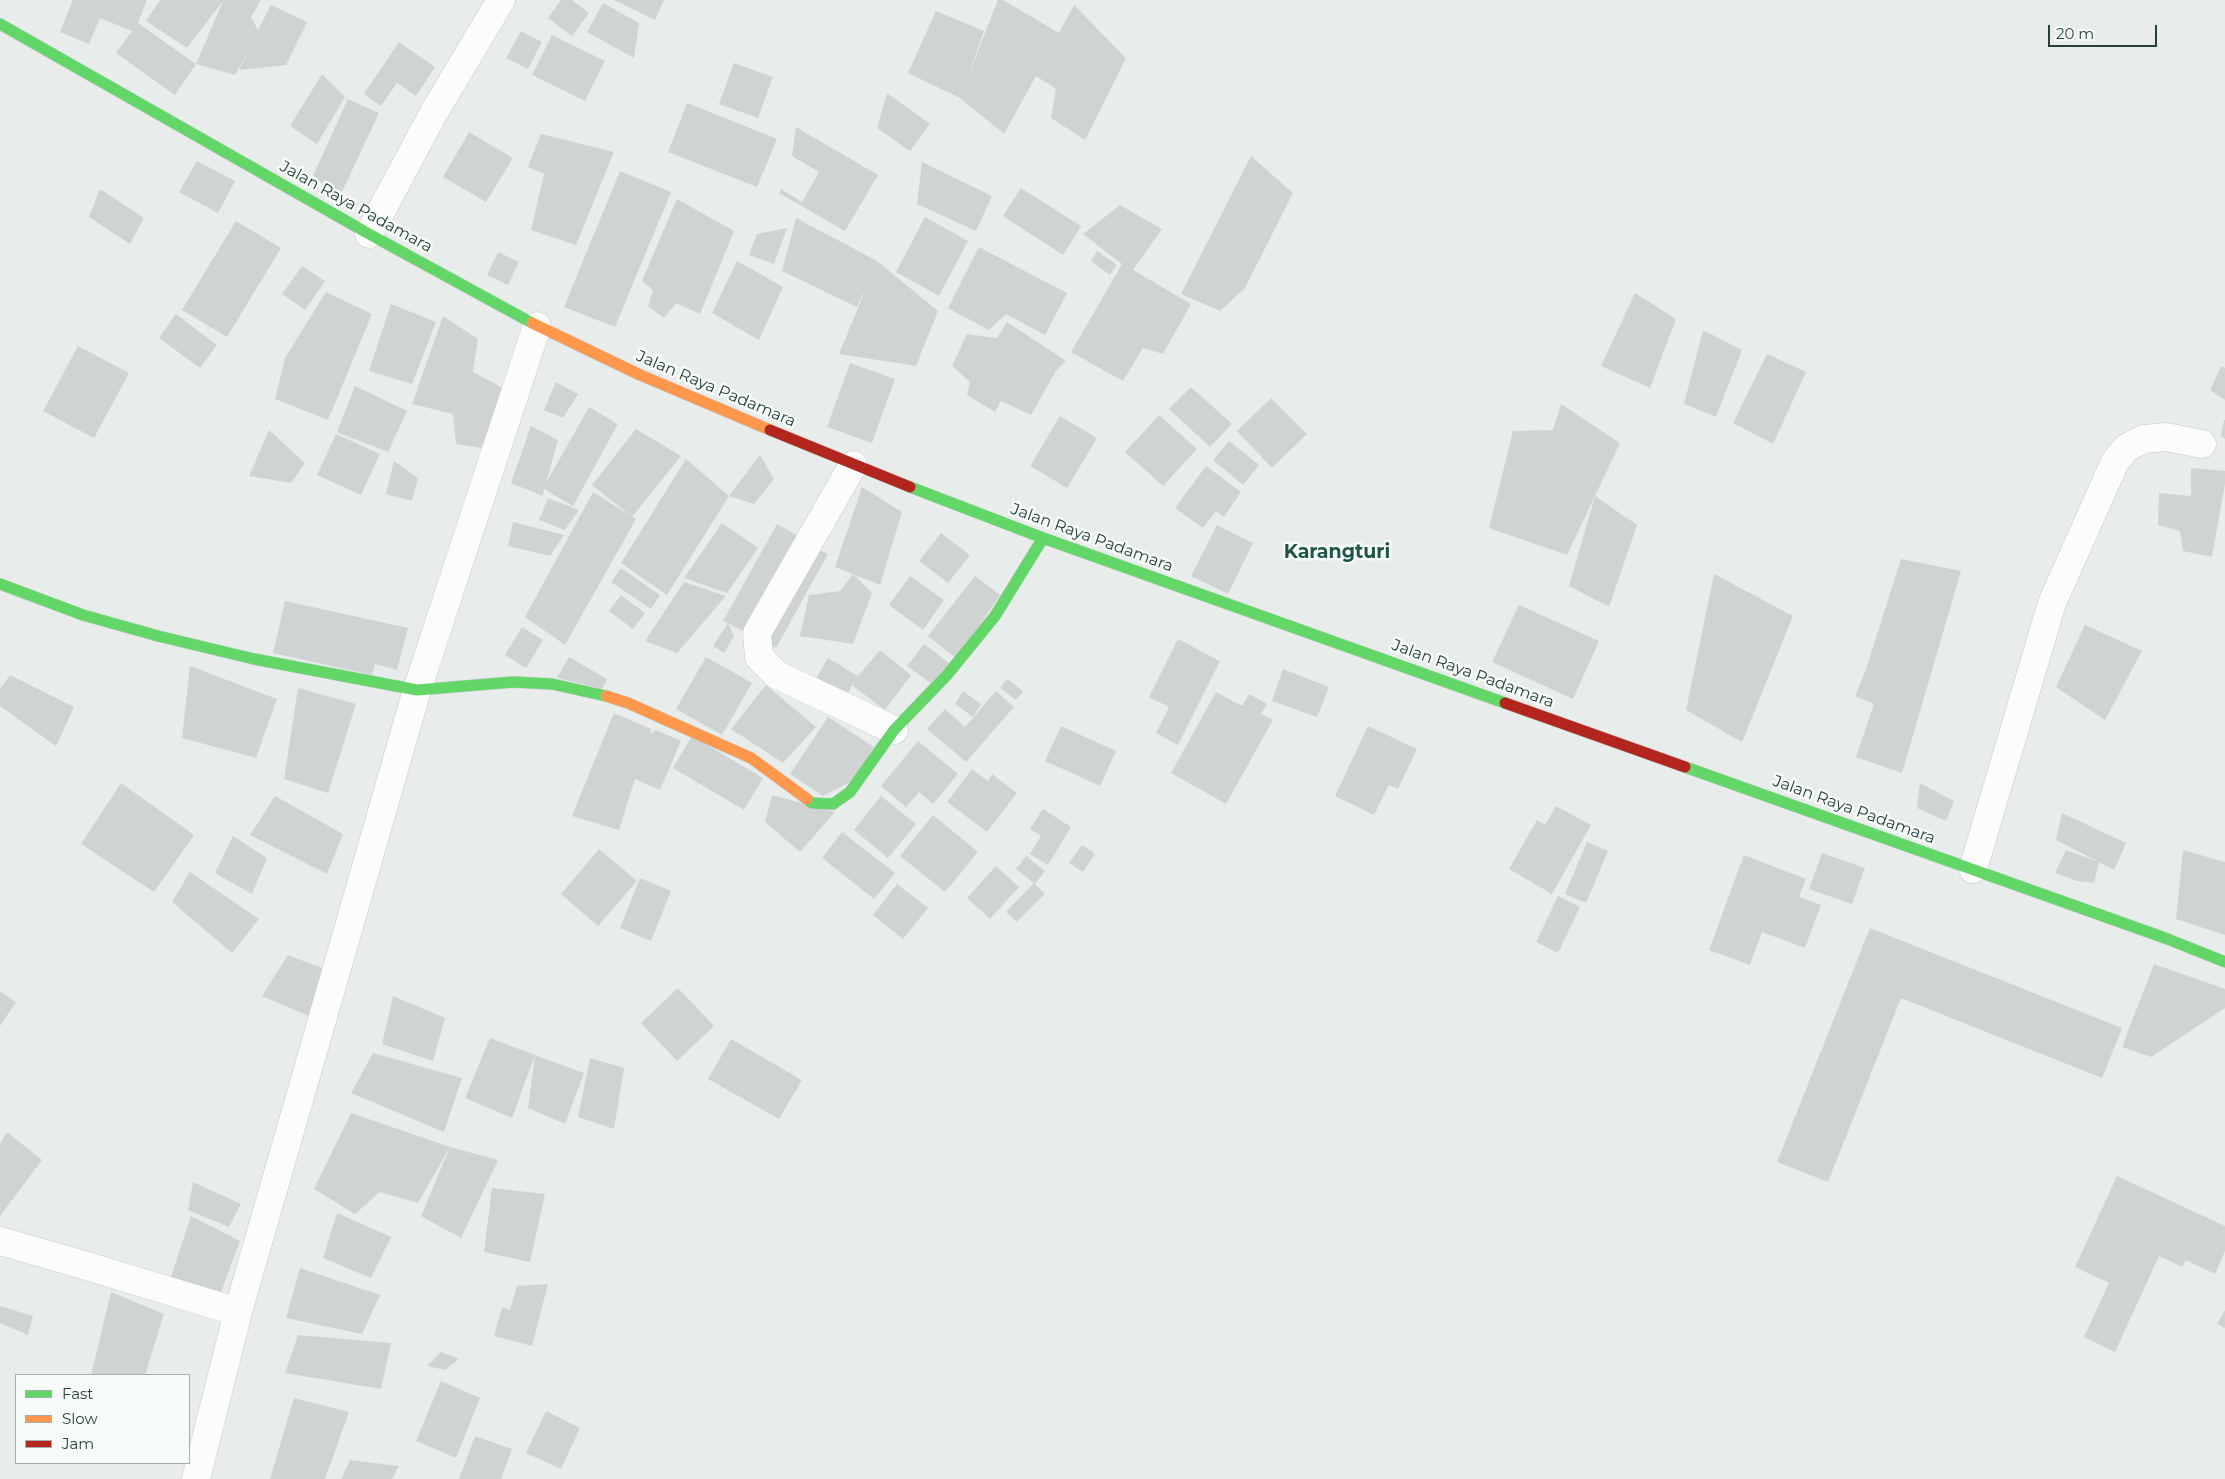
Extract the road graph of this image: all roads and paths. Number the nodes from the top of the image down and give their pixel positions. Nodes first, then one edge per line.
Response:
1 (501, 0) edge
2 (0, 24) edge
3 (369, 234) junction
4 (537, 326) junction
5 (2202, 444) dead end
6 (853, 464) junction
7 (1044, 538) junction
8 (0, 584) edge
9 (417, 690) junction
10 (894, 730) junction
11 (1973, 869) junction
12 (2225, 962) edge
13 (0, 1241) edge
14 (238, 1312) junction
15 (196, 1479) edge

1 - 3 street
2 - 3 main road, Jalan Raya Padamara
3 - 4 main road, Jalan Raya Padamara
4 - 6 main road, Jalan Raya Padamara
4 - 9 street
5 - 11 street
6 - 7 main road, Jalan Raya Padamara
6 - 10 street
7 - 10 main road
7 - 11 main road, Jalan Raya Padamara
8 - 9 main road
9 - 10 main road
9 - 14 street
11 - 12 main road, Jalan Raya Padamara
13 - 14 street
14 - 15 street

